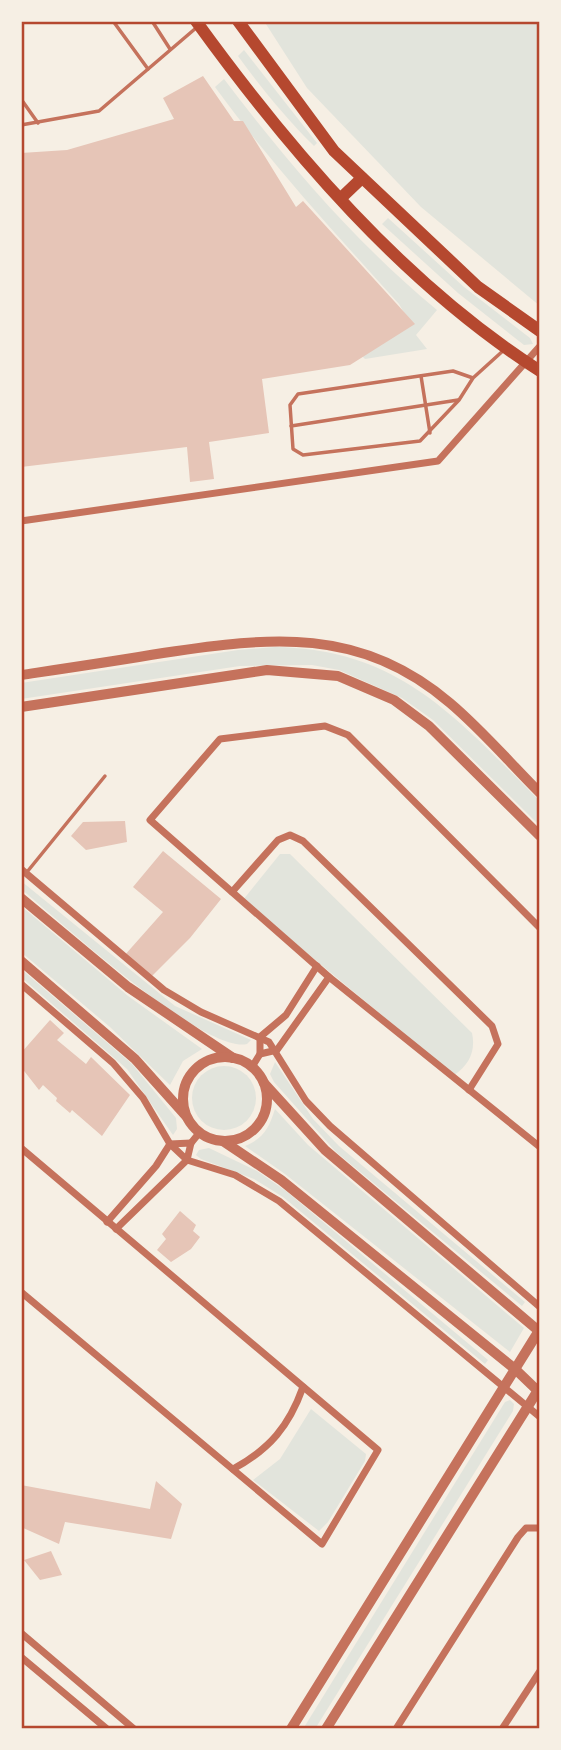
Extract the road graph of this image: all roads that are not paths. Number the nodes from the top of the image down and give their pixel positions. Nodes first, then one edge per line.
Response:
1 (113, 21) edge
2 (152, 21) edge
3 (238, 21) edge
4 (201, 23) edge
5 (170, 49) junction
6 (148, 69) junction
7 (21, 99) edge
8 (38, 123) junction
9 (21, 125) edge
10 (362, 178) junction
11 (341, 198) junction
12 (540, 331) edge
13 (540, 346) edge
14 (506, 348) junction
15 (527, 363) junction
16 (540, 371) edge
17 (421, 375) junction
18 (473, 378) junction
19 (459, 400) junction
20 (425, 406) junction
21 (291, 426) junction
22 (430, 433) junction
23 (21, 521) edge
24 (21, 675) edge
25 (21, 707) edge
26 (105, 776) dead end
27 (540, 793) edge
28 (540, 836) edge
29 (23, 871) edge
30 (232, 892) junction
31 (21, 898) edge
32 (540, 928) edge
33 (21, 961) edge
34 (317, 966) junction
35 (329, 977) junction
36 (21, 984) edge
37 (286, 1015) junction
38 (296, 1023) junction
39 (260, 1037) junction
40 (276, 1050) junction
41 (260, 1054) junction
42 (233, 1058) junction
43 (251, 1067) junction
44 (264, 1083) junction
45 (469, 1090) junction
46 (190, 1121) junction
47 (200, 1132) junction
48 (223, 1140) junction
49 (191, 1143) junction
50 (170, 1144) junction
51 (540, 1147) edge
52 (21, 1148) edge
53 (187, 1160) junction
54 (156, 1166) junction
55 (167, 1177) junction
56 (107, 1222) junction
57 (116, 1229) junction
58 (21, 1292) edge
59 (540, 1307) edge
60 (540, 1331) edge
61 (515, 1369) junction
62 (303, 1387) junction
63 (504, 1387) junction
64 (539, 1390) edge
65 (528, 1406) junction
66 (540, 1417) edge
67 (233, 1469) junction
68 (540, 1528) edge
69 (21, 1633) edge
70 (21, 1657) edge
71 (540, 1671) edge
72 (537, 1685) edge
73 (107, 1729) edge
74 (134, 1729) edge
75 (291, 1729) edge
76 (326, 1729) edge
77 (396, 1729) edge
78 (502, 1729) edge

1 - 6 lane
2 - 5 lane
3 - 10 main road
4 - 5 lane
4 - 11 main road
5 - 6 lane
6 - 8 lane
7 - 8 lane
8 - 9 lane
10 - 11 main road
10 - 12 main road
11 - 14 main road
13 - 15 street
14 - 15 main road
14 - 18 lane
15 - 16 main road
15 - 23 street
17 - 18 lane
17 - 20 lane
17 - 21 lane
18 - 19 lane
19 - 20 lane
19 - 22 lane
20 - 21 lane
20 - 22 lane
21 - 22 lane
24 - 27 street
25 - 28 street
26 - 29 lane
29 - 39 street
30 - 32 street
30 - 34 street
30 - 45 street
31 - 42 street
33 - 46 street
34 - 35 street
34 - 37 street
35 - 38 street
35 - 45 street
36 - 50 street
37 - 38 street
37 - 39 street
38 - 40 street
39 - 40 street
39 - 41 street
40 - 41 street
40 - 59 street
41 - 43 street
42 - 43 street
42 - 46 street
43 - 44 street
44 - 48 street
44 - 60 street
45 - 51 street
46 - 47 street
47 - 48 street
47 - 49 street
48 - 61 street
49 - 50 street
49 - 53 street
50 - 53 street
50 - 54 street
52 - 56 street
53 - 55 street
53 - 63 street
54 - 55 street
54 - 56 street
55 - 57 street
56 - 57 street
57 - 62 street
58 - 67 street
60 - 61 street
61 - 63 street
61 - 64 street
62 - 67 street
62 - 67 street
63 - 65 street
63 - 75 street
64 - 65 street
65 - 66 street
65 - 76 street
68 - 77 street
69 - 74 street
70 - 73 street
71 - 72 street
72 - 78 street

